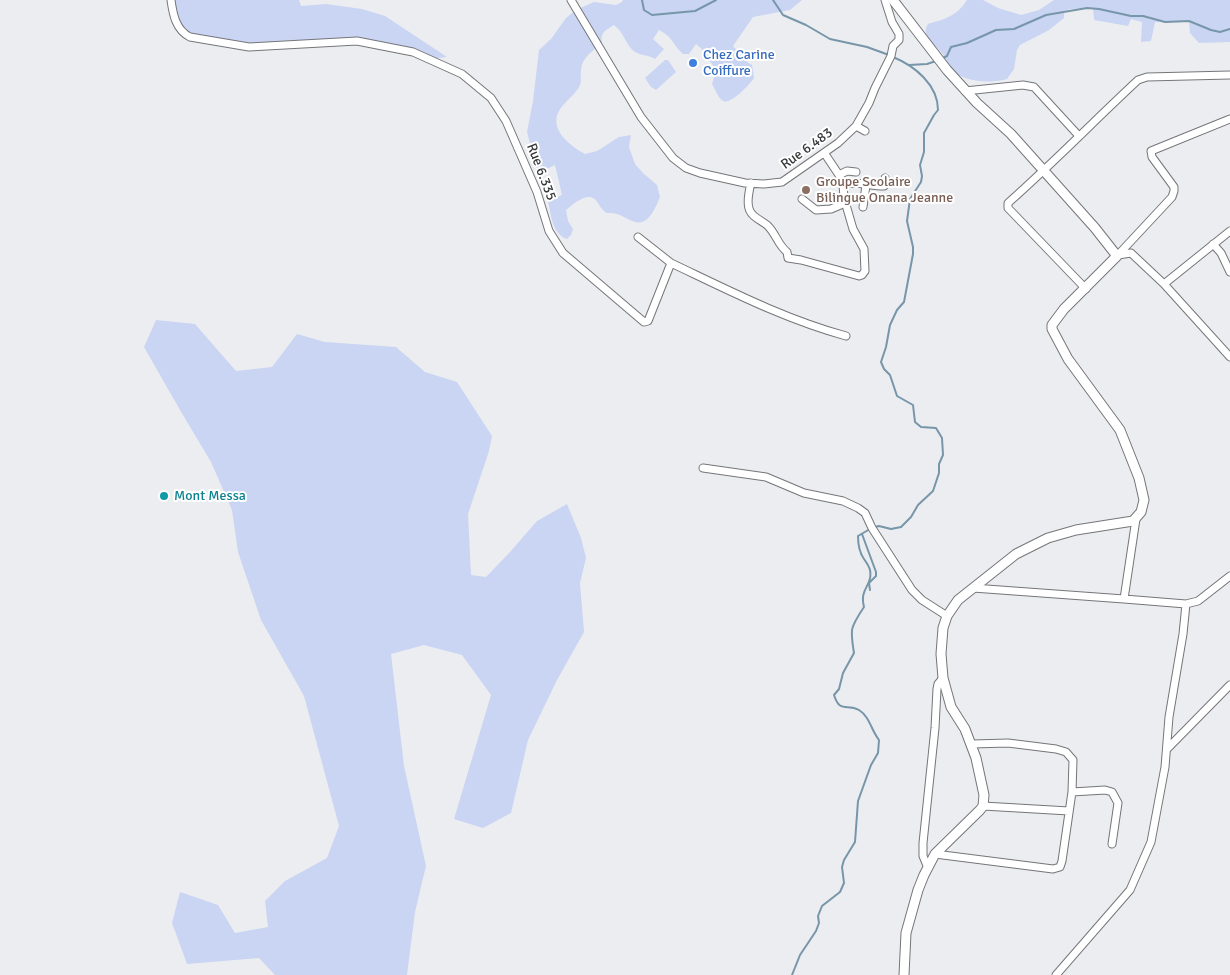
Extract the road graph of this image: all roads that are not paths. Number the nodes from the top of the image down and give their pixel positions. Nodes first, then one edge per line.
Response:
1 (171, 0) edge
2 (571, 0) edge
3 (885, 0) edge
4 (893, 0) edge
5 (1230, 75) edge
6 (966, 91) junction
7 (1230, 119) edge
8 (856, 126) junction
9 (865, 131) dead end
10 (1078, 136) junction
11 (825, 154) junction
12 (856, 172) dead end
13 (1044, 172) junction
14 (840, 175) junction
15 (885, 178) dead end
16 (751, 183) junction
17 (843, 184) junction
18 (866, 185) junction
19 (802, 199) dead end
20 (845, 204) junction
21 (864, 206) dead end
22 (1230, 231) edge
23 (638, 237) dead end
24 (1213, 244) junction
25 (1117, 256) junction
26 (671, 263) junction
27 (1230, 272) edge
28 (1164, 284) junction
29 (1086, 289) junction
30 (846, 336) dead end
31 (1230, 357) edge
32 (704, 468) dead end
33 (1136, 519) junction
34 (1230, 576) edge
35 (973, 588) junction
36 (1124, 600) junction
37 (1186, 604) junction
38 (947, 616) junction
39 (943, 678) junction
40 (1230, 685) edge
41 (972, 744) junction
42 (1166, 749) junction
43 (1072, 792) junction
44 (983, 806) junction
45 (1069, 811) junction
46 (1112, 844) dead end
47 (935, 854) junction
48 (928, 868) junction
49 (904, 975) edge
50 (1056, 975) edge

1 - 26 street, Rue 6.335
2 - 16 street, Rue 6.483
3 - 8 street, Rue 6.483
4 - 6 street
5 - 10 street
6 - 10 street
6 - 13 street
7 - 25 street
8 - 9 street
8 - 11 street, Rue 6.483
10 - 13 street
11 - 14 street
11 - 16 street, Rue 6.483
12 - 14 street
13 - 25 street
13 - 29 street
14 - 17 street
15 - 18 street
16 - 20 street
17 - 18 street
17 - 20 street
18 - 21 street
19 - 20 street
22 - 24 street
23 - 26 street
24 - 27 street
24 - 28 street
25 - 28 street
25 - 29 street
26 - 30 street
28 - 31 street
29 - 33 street
32 - 38 street
33 - 35 street
33 - 36 street
34 - 37 street
35 - 36 street
35 - 38 street
36 - 37 street
37 - 42 street
38 - 39 street
39 - 41 street
39 - 48 street
40 - 42 street
41 - 43 street
41 - 44 street
42 - 50 street
43 - 45 street
43 - 46 street
44 - 45 street
44 - 47 street
45 - 47 street
47 - 48 street
48 - 49 street

